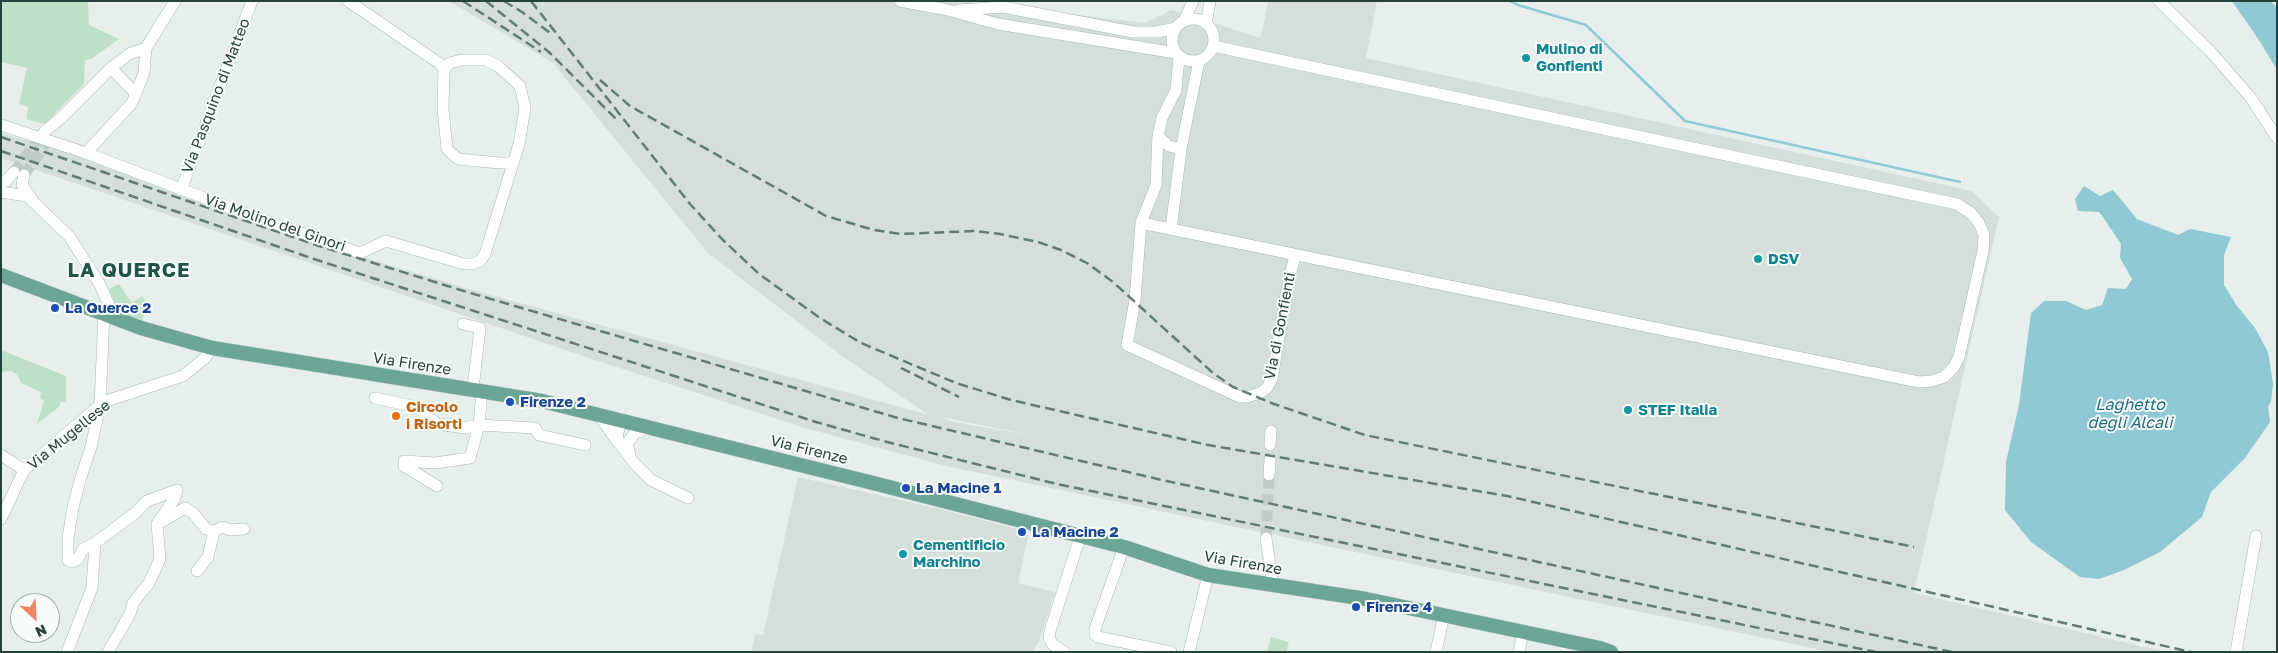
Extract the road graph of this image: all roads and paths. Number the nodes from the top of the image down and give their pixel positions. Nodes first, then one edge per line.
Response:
1 (175, 1) edge
2 (252, 1) edge
3 (348, 1) edge
4 (900, 1) edge
5 (1193, 1) edge
6 (1210, 1) edge
7 (2159, 1) edge
8 (948, 10) junction
9 (1180, 24) junction
10 (1206, 24) junction
11 (1213, 46) junction
12 (146, 48) junction
13 (1177, 55) junction
14 (1199, 60) junction
15 (111, 68) junction
16 (444, 69) junction
17 (136, 94) junction
18 (1, 126) edge
19 (48, 133) tunnel mouth
20 (1158, 136) junction
21 (2277, 138) edge
22 (1181, 149) junction
23 (86, 153) junction
24 (513, 162) junction
25 (1, 182) edge
26 (181, 190) junction
27 (1, 192) edge
28 (52, 220) junction
29 (1141, 223) junction
30 (1171, 229) junction
31 (1295, 256) junction
32 (1, 275) edge
33 (110, 316) junction
34 (463, 324) dead end
35 (212, 348) junction
36 (477, 390) junction
37 (375, 398) dead end
38 (100, 405) junction
39 (598, 414) junction
40 (622, 420) junction
41 (479, 425) junction
42 (658, 429) junction
43 (1270, 431) dead end
44 (623, 443) junction
45 (585, 445) dead end
46 (1270, 445) dead end
47 (1, 455) edge
48 (1270, 459) dead end
49 (24, 470) junction
50 (1269, 475) tunnel mouth
51 (437, 486) dead end
52 (688, 498) dead end
53 (1, 519) edge
54 (158, 524) junction
55 (244, 529) dead end
56 (214, 531) junction
57 (2256, 536) dead end
58 (1080, 537) junction
59 (1266, 538) tunnel mouth
60 (95, 543) junction
61 (1124, 548) junction
62 (197, 571) dead end
63 (1208, 575) junction
64 (1273, 585) junction
65 (1444, 615) junction
66 (1523, 632) junction
67 (67, 652) edge
68 (108, 652) edge
69 (1064, 652) edge
70 (1170, 652) edge
71 (1189, 652) edge
72 (1436, 652) edge
73 (1519, 652) edge
74 (1611, 652) edge
75 (2236, 652) edge

1 - 12 street
2 - 26 street, Via Pasquino di Matteo
3 - 16 street
4 - 8 street
5 - 9 street
6 - 10 street
7 - 21 street
8 - 9 street
8 - 13 street
9 - 10 street
9 - 13 street
10 - 11 street
11 - 14 street
11 - 31 street
12 - 15 street
12 - 17 street
13 - 14 street
13 - 20 street
14 - 22 street
15 - 17 street
15 - 19 street
16 - 24 street
16 - 24 street, Via Molino del Ginori
17 - 23 street
18 - 23 street, Via Molino del Ginori
20 - 22 street
20 - 29 street
22 - 30 street
23 - 26 street, Via Molino del Ginori
24 - 26 street, Via Molino del Ginori
25 - 28 street
27 - 28 street
28 - 33 street
29 - 30 street, Via di Gonfienti
29 - 31 street, Via di Gonfienti
30 - 31 street, Via di Gonfienti
32 - 33 main road, Via Firenze
33 - 35 main road, Via Firenze
33 - 38 street
34 - 36 street
35 - 36 main road, Via Firenze
35 - 38 street, Via Mugellese
36 - 39 main road, Via Firenze
36 - 41 street
37 - 41 street
38 - 49 street, Via Mugellese
38 - 60 street
39 - 40 main road, Via Firenze
39 - 44 street
40 - 42 main road, Via Firenze
40 - 44 street
41 - 45 street
41 - 51 street
42 - 44 street
42 - 58 main road, Via Firenze
43 - 46 street
44 - 52 street
47 - 49 street
48 - 50 street
49 - 53 street, Via Mugellese
54 - 56 street
54 - 60 street
54 - 68 street
55 - 56 street
56 - 62 street
57 - 75 street
58 - 61 main road, Via Firenze
58 - 69 street
59 - 64 street
60 - 67 street
61 - 63 main road, Via Firenze
61 - 70 street
63 - 64 main road, Via Firenze
63 - 71 street
64 - 65 main road, Via Firenze
65 - 66 main road, Via Firenze
65 - 72 street
66 - 73 street
66 - 74 main road, Via Firenze

